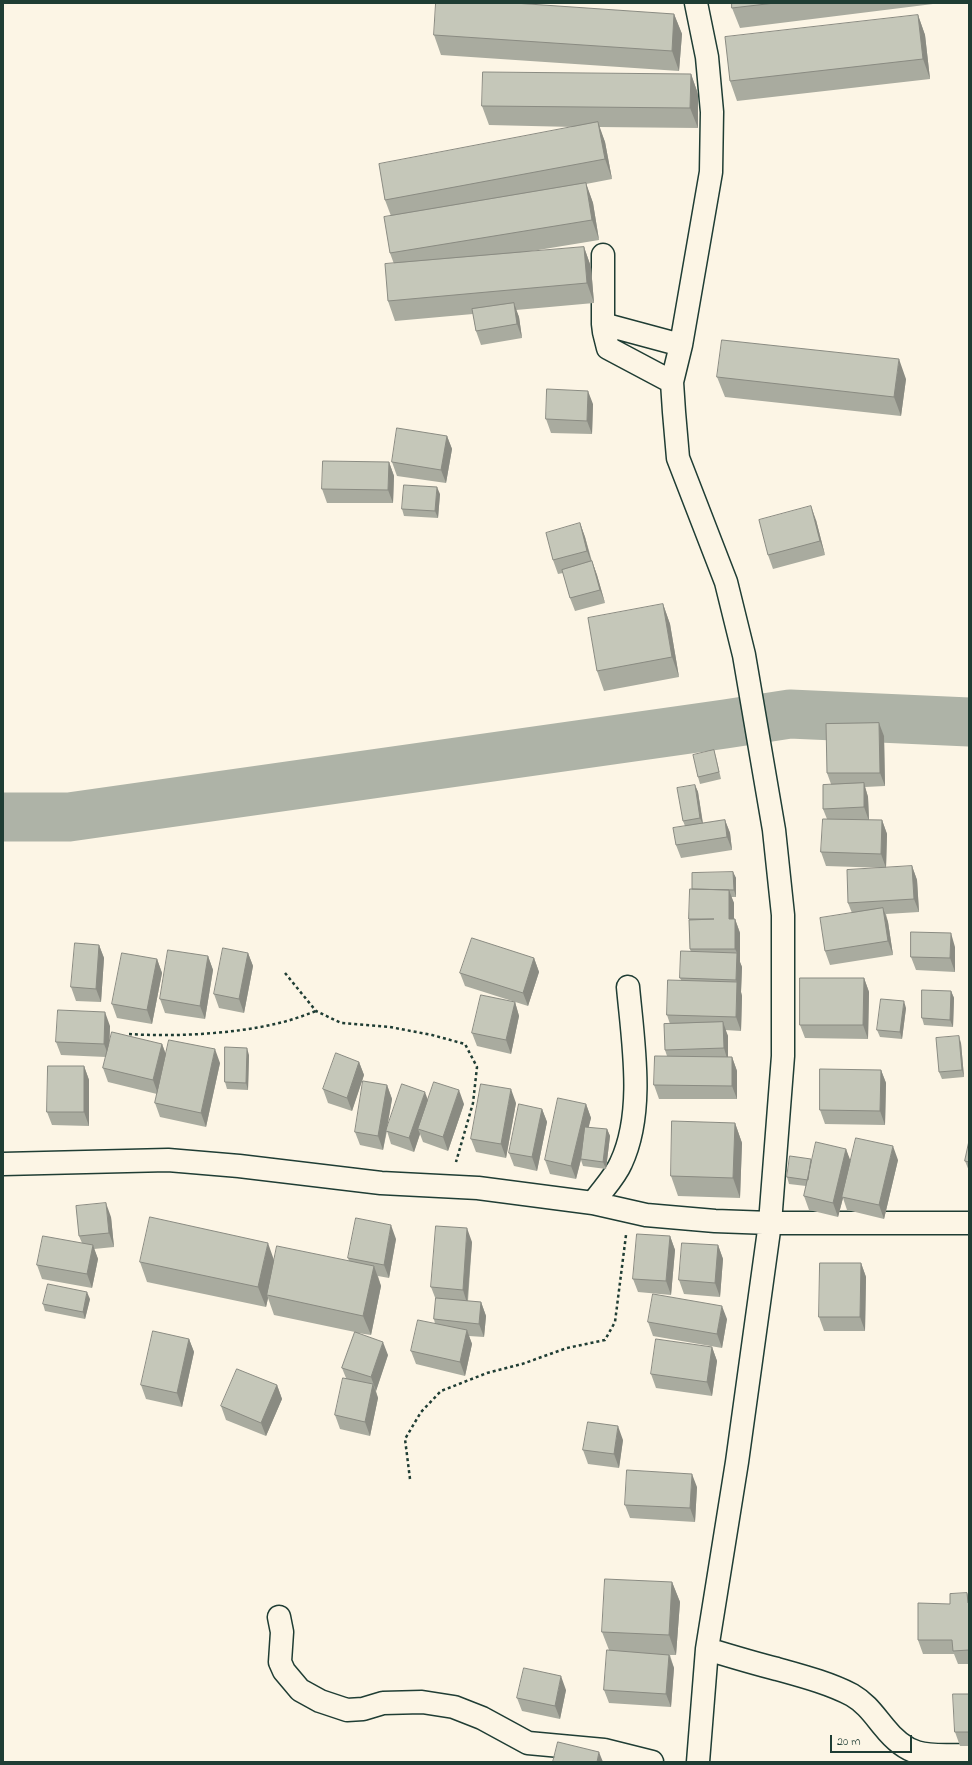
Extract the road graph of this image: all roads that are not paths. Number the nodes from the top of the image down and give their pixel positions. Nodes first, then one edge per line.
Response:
1 (696, 3) edge
2 (603, 255) dead end
3 (603, 324) junction
4 (681, 345) junction
5 (672, 382) junction
6 (628, 987) dead end
7 (3, 1164) edge
8 (593, 1203) junction
9 (770, 1223) junction
10 (969, 1223) edge
11 (279, 1617) dead end
12 (707, 1648) junction
13 (969, 1755) edge
14 (652, 1762) edge
15 (698, 1762) edge

1 - 4 street
2 - 3 street
3 - 4 street
3 - 5 street
4 - 5 street
5 - 9 street
6 - 8 street
7 - 8 street
8 - 9 street
9 - 10 street
9 - 12 street
11 - 14 street
12 - 13 street
12 - 15 street

